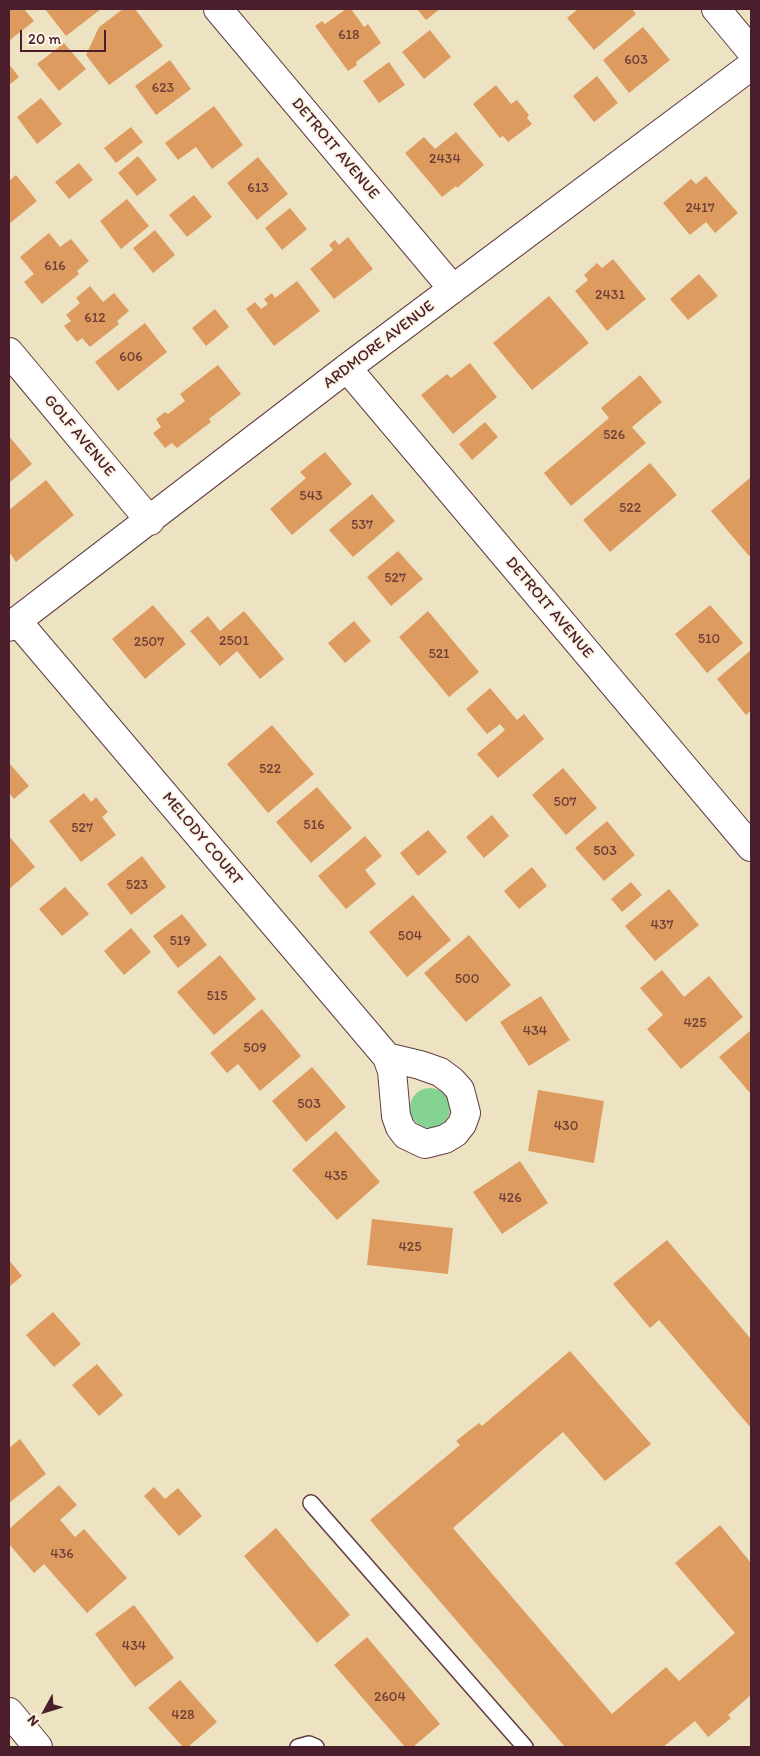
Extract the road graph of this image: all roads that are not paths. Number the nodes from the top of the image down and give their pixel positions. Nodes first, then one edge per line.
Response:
1 (218, 9) edge
2 (716, 9) edge
3 (751, 51) edge
4 (751, 66) edge
5 (453, 289) junction
6 (9, 352) edge
7 (347, 368) junction
8 (150, 521) junction
9 (13, 624) edge
10 (751, 848) edge
11 (387, 1057) dead end
12 (311, 1502) dead end
13 (9, 1712) edge
14 (38, 1747) edge
15 (298, 1747) edge
16 (316, 1747) edge
17 (525, 1747) edge

1 - 5 street, DETROIT AVENUE
2 - 3 street
4 - 5 street, ARDMORE AVENUE
5 - 7 street, ARDMORE AVENUE
6 - 8 street, GOLF AVENUE
7 - 8 street, ARDMORE AVENUE
7 - 10 street, DETROIT AVENUE
8 - 9 street, ARDMORE AVENUE
9 - 11 street, MELODY COURT
12 - 17 lane
13 - 14 street
15 - 16 lane

